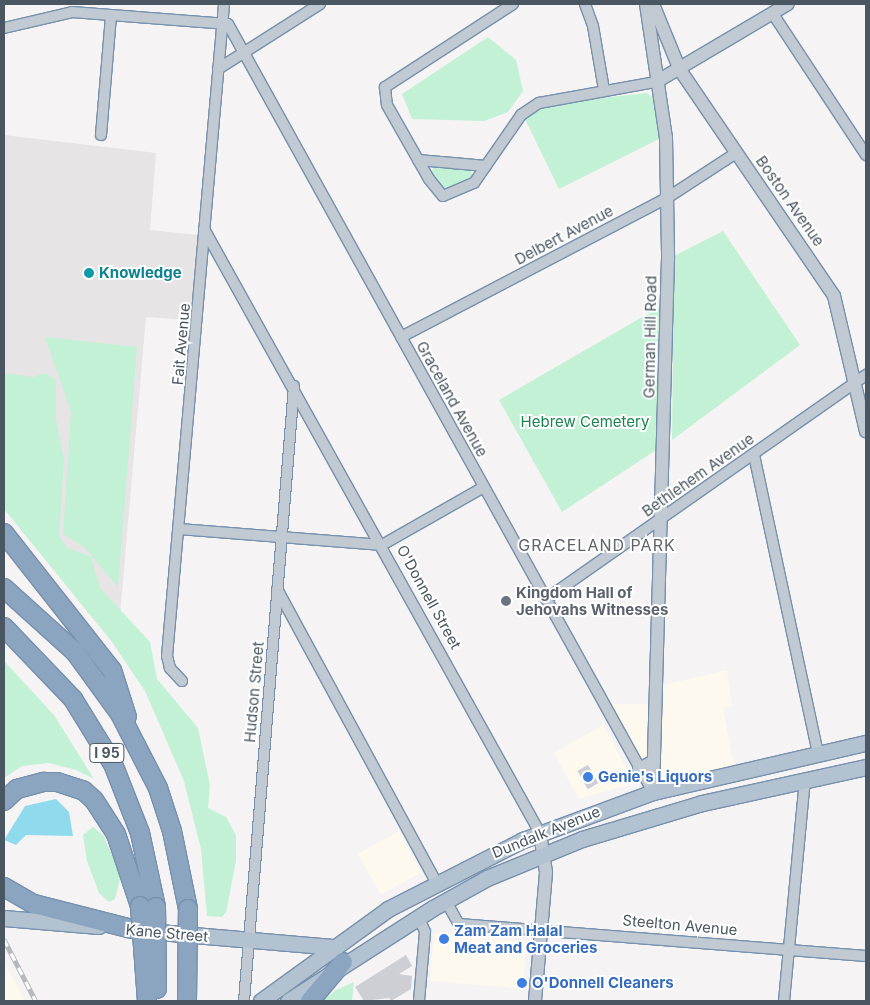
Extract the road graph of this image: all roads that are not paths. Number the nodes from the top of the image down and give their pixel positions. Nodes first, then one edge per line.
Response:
1 (224, 4) edge
2 (320, 4) edge
3 (513, 4) edge
4 (585, 4) edge
5 (646, 4) edge
6 (654, 4) edge
7 (788, 4) edge
8 (772, 14) junction
9 (111, 15) junction
10 (223, 24) junction
11 (4, 28) edge
12 (243, 52) junction
13 (218, 68) junction
14 (680, 70) junction
15 (656, 82) junction
16 (604, 90) junction
17 (101, 135) dead end
18 (736, 153) junction
19 (866, 155) edge
20 (418, 160) junction
21 (486, 166) junction
22 (667, 198) junction
23 (204, 230) junction
24 (401, 337) junction
25 (861, 379) edge
26 (294, 385) junction
27 (866, 430) edge
28 (754, 455) junction
29 (484, 487) junction
30 (662, 519) junction
31 (179, 529) junction
32 (4, 533) edge
33 (281, 538) junction
34 (382, 546) junction
35 (4, 588) edge
36 (277, 589) junction
37 (546, 600) junction
38 (4, 627) edge
39 (182, 681) dead end
40 (131, 734) junction
41 (866, 743) edge
42 (818, 754) junction
43 (654, 761) junction
44 (866, 767) edge
45 (639, 768) junction
46 (805, 780) junction
47 (653, 792) junction
48 (4, 801) edge
49 (540, 833) junction
50 (543, 855) junction
51 (488, 878) junction
52 (436, 882) junction
53 (4, 886) edge
54 (446, 901) junction
55 (148, 906) junction
56 (418, 916) junction
57 (4, 918) edge
58 (541, 928) junction
59 (132, 929) junction
60 (250, 940) junction
61 (331, 948) junction
62 (789, 949) junction
63 (866, 956) edge
64 (343, 962) junction
65 (147, 1001) edge
66 (156, 1001) edge
67 (187, 1001) edge
68 (244, 1001) edge
69 (261, 1001) edge
70 (288, 1001) edge
71 (310, 1001) edge
72 (418, 1001) edge
73 (535, 1001) edge
74 (784, 1001) edge

1 - 10 street, Fait Avenue
2 - 12 street
3 - 20 street
4 - 16 street
5 - 15 street, German Hill Road
6 - 14 street, Boston Avenue
7 - 8 street
8 - 14 street
8 - 19 street
9 - 10 street
9 - 11 street
9 - 17 street
10 - 12 street, Graceland Avenue
10 - 13 street, Fait Avenue
12 - 13 street
12 - 24 street, Graceland Avenue
13 - 23 street, Fait Avenue
14 - 15 street
14 - 18 street, Boston Avenue
15 - 16 street
15 - 22 street, German Hill Road
16 - 21 street
18 - 22 street, Delbert Avenue
18 - 25 street, Boston Avenue
20 - 21 street
20 - 21 street
22 - 24 street, Delbert Avenue
22 - 30 street, German Hill Road
23 - 26 street, O'Donnell Street
23 - 31 street, Fait Avenue
24 - 29 street, Graceland Avenue
25 - 27 street, Boston Avenue
25 - 28 street, Bethlehem Avenue
26 - 33 street, Hudson Street
26 - 34 street, O'Donnell Street
28 - 30 street, Bethlehem Avenue
28 - 42 street
29 - 34 street
29 - 37 street, Graceland Avenue
30 - 37 street, Bethlehem Avenue
30 - 43 street, German Hill Road
31 - 33 street
31 - 39 street, Fait Avenue
32 - 40 highway
33 - 34 street
33 - 36 street, Hudson Street
34 - 49 street, O'Donnell Street
35 - 40 highway, I 95
36 - 52 street
36 - 60 street, Hudson Street
37 - 45 street, Graceland Avenue
38 - 55 highway, I 95
40 - 67 highway, I 95, bridge
41 - 42 main road, Dundalk Avenue
42 - 47 main road, Dundalk Avenue
43 - 45 street
43 - 47 street, German Hill Road
44 - 46 main road, Dundalk Avenue
45 - 47 street, Graceland Avenue
46 - 50 main road, Dundalk Avenue
46 - 62 street
47 - 49 main road, Dundalk Avenue
48 - 55 highway
49 - 50 street, O'Donnell Street
49 - 52 main road, Dundalk Avenue
50 - 51 main road, Dundalk Avenue
50 - 58 street, O'Donnell Street
51 - 54 main road, Dundalk Avenue
51 - 61 main road
52 - 61 main road, Dundalk Avenue
53 - 59 highway
54 - 56 main road, Dundalk Avenue
54 - 58 street, Steelton Avenue
55 - 65 highway, bridge
55 - 66 highway, I 95, bridge
56 - 64 main road, Dundalk Avenue
56 - 72 street
57 - 59 main road, Kane Street
58 - 62 street, Steelton Avenue
58 - 73 street, O'Donnell Street
59 - 60 main road, Kane Street
60 - 61 main road, Kane Street
60 - 68 street, Hudson Street
61 - 69 main road, Dundalk Avenue
62 - 63 street, Steelton Avenue
62 - 74 street
64 - 70 main road, Dundalk Avenue
64 - 71 highway

